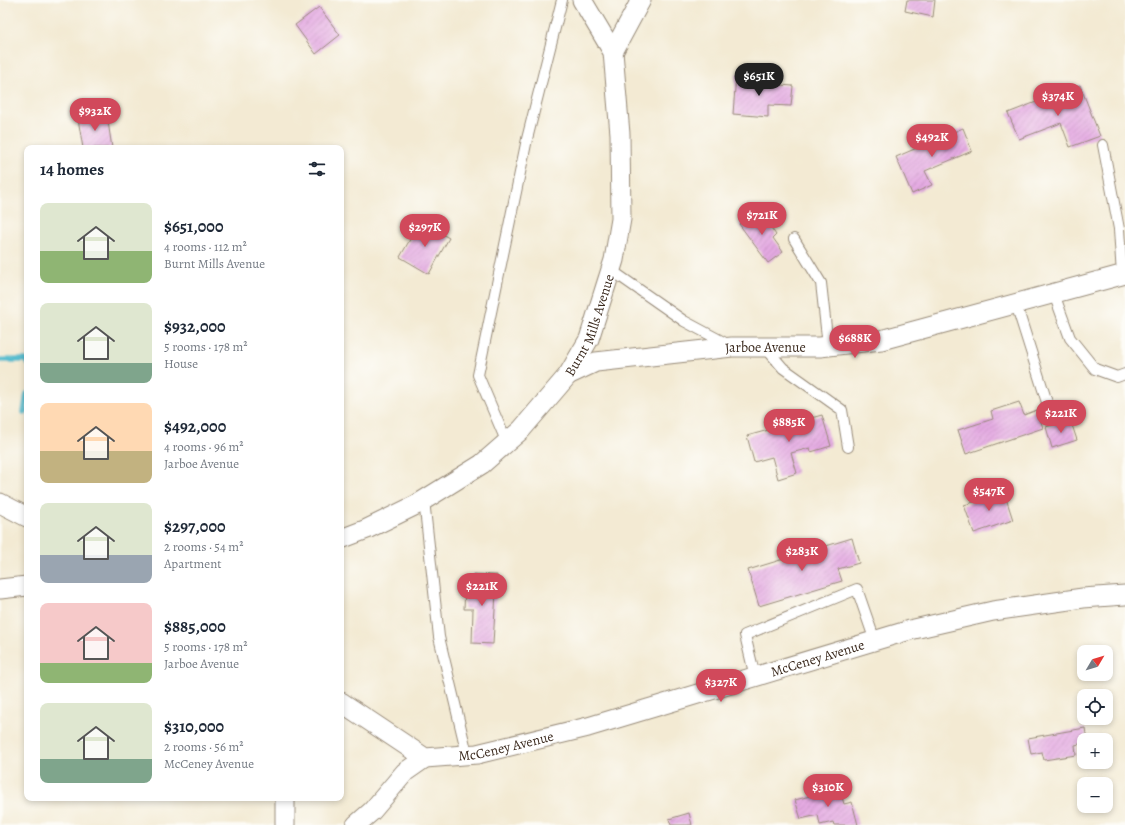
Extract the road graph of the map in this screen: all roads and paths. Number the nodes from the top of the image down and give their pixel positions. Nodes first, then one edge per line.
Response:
1 (562, 0) edge
2 (582, 0) edge
3 (641, 0) edge
4 (613, 52) junction
5 (1103, 145) dead end
6 (794, 239) dead end
7 (610, 270) junction
8 (1123, 274) edge
9 (1054, 294) junction
10 (1016, 304) junction
11 (828, 346) junction
12 (732, 347) junction
13 (765, 347) junction
14 (1125, 374) edge
15 (568, 375) junction
16 (1051, 415) dead end
17 (507, 443) junction
18 (848, 447) dead end
19 (424, 500) junction
20 (0, 503) edge
21 (24, 515) edge
22 (344, 538) edge
23 (24, 586) edge
24 (0, 589) edge
25 (1125, 595) edge
26 (876, 641) junction
27 (755, 677) junction
28 (344, 704) edge
29 (467, 754) junction
30 (425, 758) junction
31 (285, 801) edge
32 (285, 825) edge
33 (356, 825) edge

1 - 17 lane
2 - 4 street, Burnt Mills Avenue
3 - 4 street
4 - 7 street, Burnt Mills Avenue
5 - 8 lane
6 - 11 lane
7 - 12 lane
7 - 15 street, Burnt Mills Avenue
8 - 9 street, Jarboe Avenue
9 - 10 street, Jarboe Avenue
9 - 14 lane
10 - 11 street, Jarboe Avenue
10 - 16 lane
11 - 13 street, Jarboe Avenue
12 - 13 street, Jarboe Avenue
12 - 15 street, Jarboe Avenue
13 - 18 lane
15 - 17 street, Burnt Mills Avenue
17 - 19 street, Burnt Mills Avenue
19 - 22 street, Burnt Mills Avenue
19 - 29 lane
20 - 21 street
23 - 24 street
25 - 26 street, McCeney Avenue
26 - 27 street, McCeney Avenue
26 - 27 lane
27 - 29 street, McCeney Avenue
28 - 30 street
29 - 30 street, McCeney Avenue
30 - 33 street
31 - 32 street

